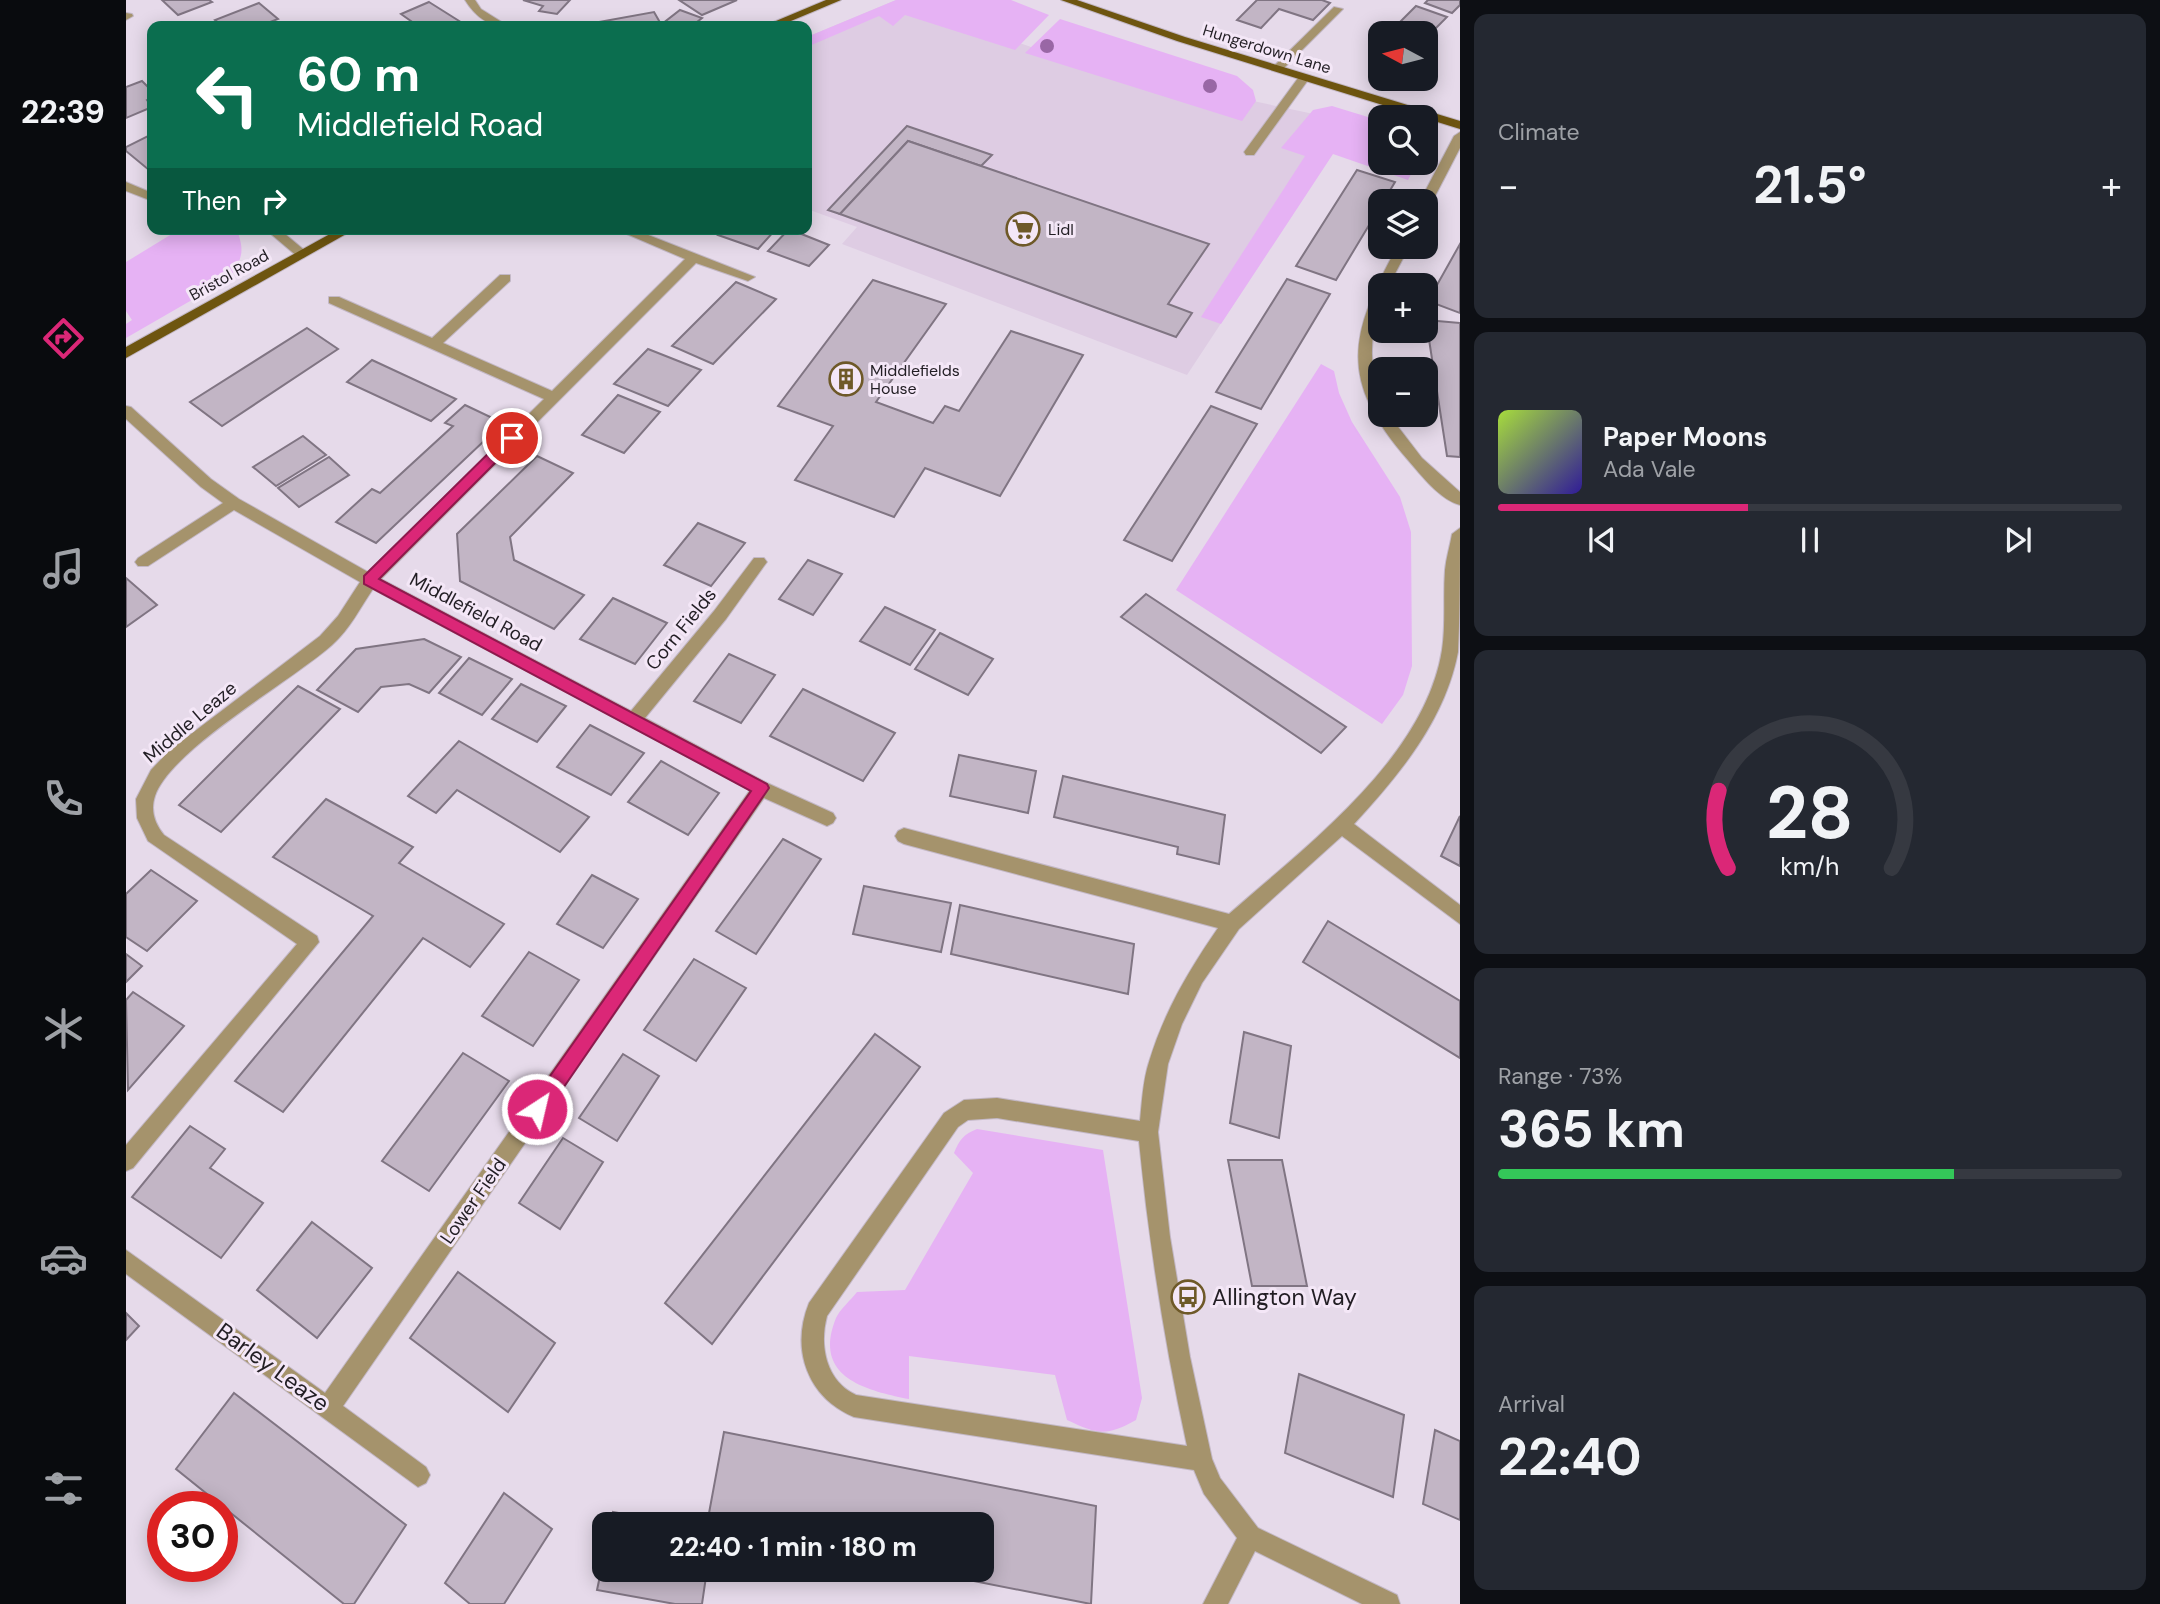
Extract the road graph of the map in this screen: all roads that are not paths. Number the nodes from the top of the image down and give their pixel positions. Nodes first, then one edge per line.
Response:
1 (470, 0) edge
2 (836, 0) edge
3 (1066, 0) edge
4 (1338, 9) dead end
5 (494, 21) edge
6 (783, 21) edge
7 (1278, 68) junction
8 (1305, 76) junction
9 (1460, 125) edge
10 (1460, 136) edge
11 (1250, 152) dead end
12 (126, 186) edge
13 (1433, 189) edge
14 (147, 196) edge
15 (279, 235) edge
16 (338, 235) edge
17 (636, 235) edge
18 (303, 254) junction
19 (694, 258) junction
20 (748, 277) dead end
21 (505, 278) dead end
22 (334, 300) dead end
23 (1368, 322) edge
24 (434, 344) junction
25 (126, 353) edge
26 (1368, 376) edge
27 (552, 397) junction
28 (126, 411) edge
29 (1391, 427) edge
30 (1460, 500) edge
31 (233, 503) junction
32 (1460, 534) edge
33 (143, 562) dead end
34 (759, 562) dead end
35 (369, 580) junction
36 (634, 720) junction
37 (761, 788) junction
38 (827, 818) dead end
39 (1342, 825) junction
40 (904, 836) dead end
41 (1460, 916) edge
42 (1232, 923) junction
43 (1148, 1132) junction
44 (126, 1161) edge
45 (126, 1261) edge
46 (329, 1407) junction
47 (1201, 1460) junction
48 (418, 1475) dead end
49 (1250, 1536) junction
50 (1215, 1604) edge
51 (1388, 1604) edge

1 - 5 street
2 - 6 main road
3 - 7 main road, Hungerdown Lane
4 - 7 street
7 - 8 main road, Hungerdown Lane
8 - 9 main road, Hungerdown Lane
8 - 11 street
10 - 13 street
12 - 14 street
15 - 18 street
16 - 18 main road, Bristol Road
17 - 19 street
18 - 25 main road, Bristol Road
19 - 20 street
19 - 27 street, Middle Leaze
21 - 24 street
22 - 24 street
23 - 26 street
24 - 27 street
27 - 35 street, Middle Leaze
28 - 31 street, Middlefield Road
29 - 30 street
31 - 33 street
31 - 35 street, Middlefield Road
32 - 39 street
34 - 36 street, Corn Fields
35 - 36 street, Middlefield Road
35 - 44 street, Middle Leaze
36 - 37 street, Middlefield Road
37 - 38 street, Middlefield Road
37 - 46 street, Lower Field
39 - 41 street
39 - 42 street
40 - 42 street
42 - 43 street
43 - 47 street
43 - 47 street
45 - 46 street, Barley Leaze
46 - 48 street, Barley Leaze
47 - 49 street
49 - 50 street
49 - 51 street

